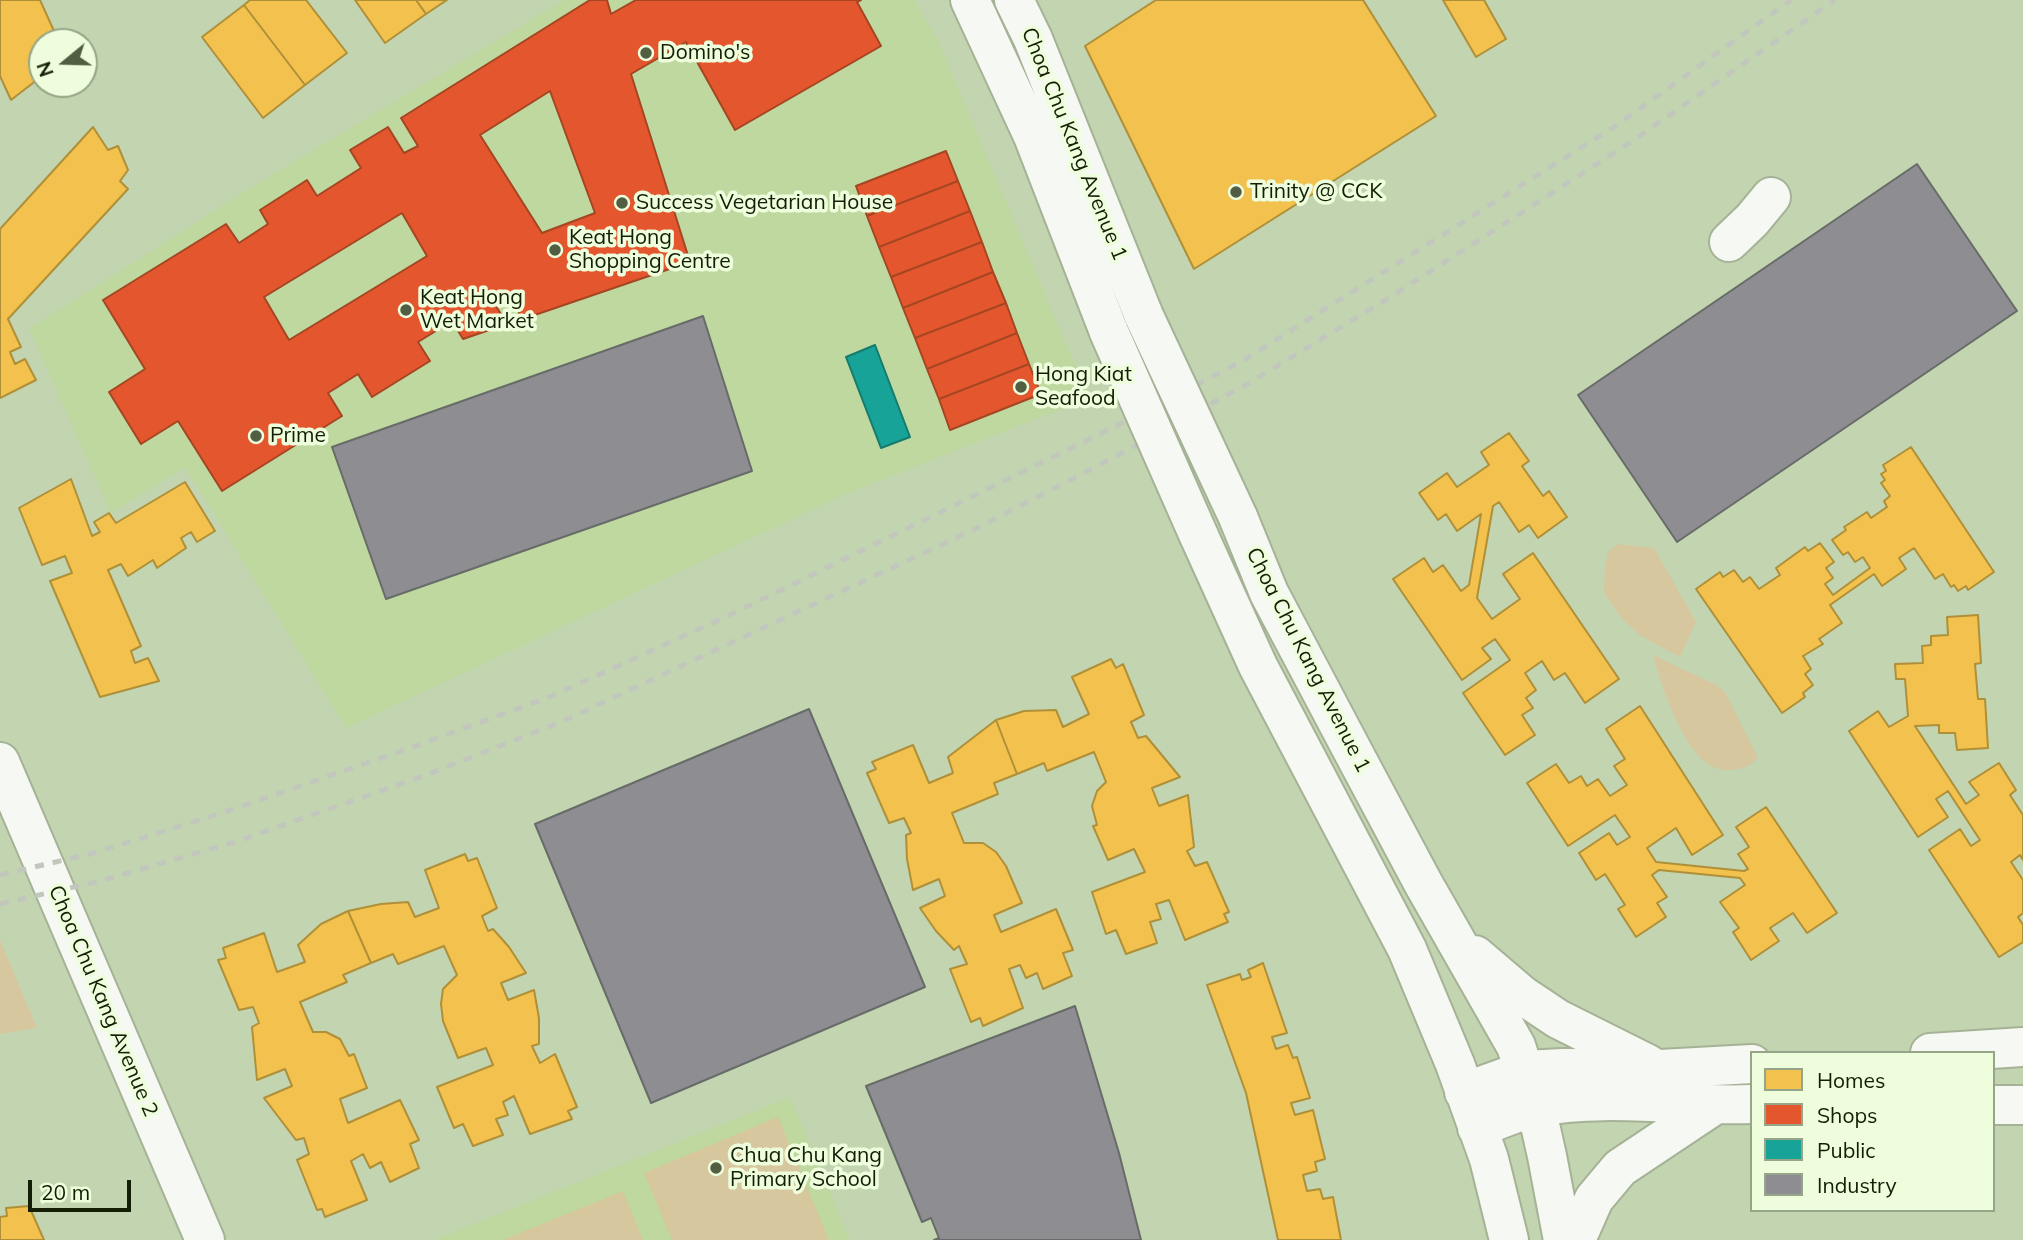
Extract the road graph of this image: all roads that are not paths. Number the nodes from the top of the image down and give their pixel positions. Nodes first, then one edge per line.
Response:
1 (970, 0) edge
2 (1014, 0) edge
3 (1771, 197) dead end
4 (1729, 242) dead end
5 (0, 762) edge
6 (1398, 834) junction
7 (1377, 889) junction
8 (1455, 938) junction
9 (2023, 1047) edge
10 (1961, 1051) edge
11 (1750, 1064) edge
12 (1660, 1069) junction
13 (1525, 1070) junction
14 (1464, 1093) junction
15 (1750, 1104) edge
16 (1995, 1105) edge
17 (2023, 1105) edge
18 (1713, 1106) junction
19 (1536, 1107) junction
20 (1477, 1128) junction
21 (205, 1240) edge
22 (1509, 1240) edge
23 (1563, 1240) edge
24 (1576, 1240) edge

1 - 7 street, Choa Chu Kang Avenue 1, bridge
2 - 6 street, Choa Chu Kang Avenue 1, bridge
3 - 4 street
5 - 21 street, Choa Chu Kang Avenue 2
6 - 7 street
6 - 8 street, Choa Chu Kang Avenue 1
7 - 14 street, Choa Chu Kang Avenue 1
8 - 12 street
8 - 13 street, Choa Chu Kang Avenue 1
9 - 10 street
11 - 12 street
12 - 13 street
13 - 14 street
13 - 19 street, Choa Chu Kang Avenue 1
14 - 20 street, Choa Chu Kang Avenue 1
15 - 18 street
16 - 17 street
18 - 19 street
18 - 24 street
19 - 20 street
19 - 23 street, Choa Chu Kang Avenue 1
20 - 22 street, Choa Chu Kang Avenue 1

